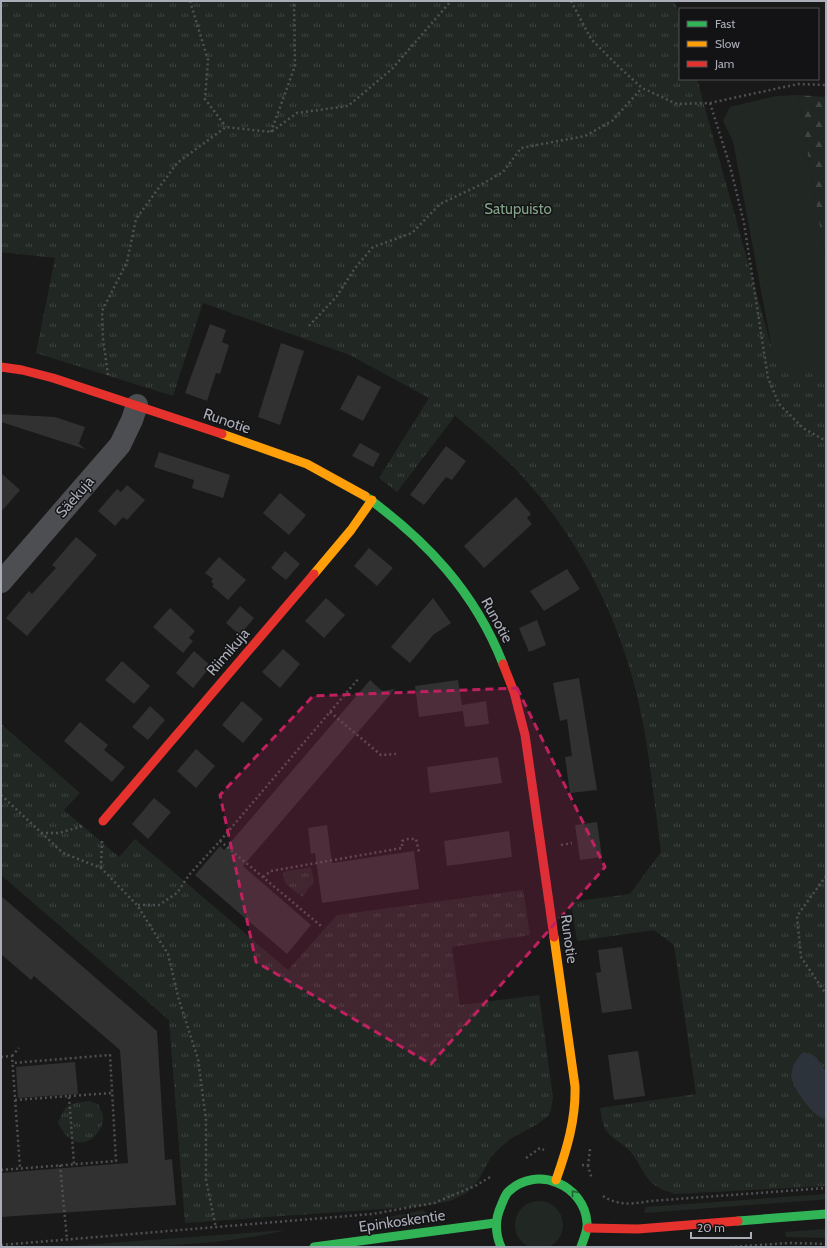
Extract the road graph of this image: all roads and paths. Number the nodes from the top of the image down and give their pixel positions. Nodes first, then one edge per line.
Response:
1 (190, 1) edge
2 (294, 1) edge
3 (451, 1) edge
4 (571, 1) edge
5 (826, 85) edge
6 (642, 88) junction
7 (710, 103) junction
8 (226, 126) junction
9 (271, 132) junction
10 (309, 326) dead end
11 (1, 367) edge
12 (108, 376) dead end
13 (137, 405) junction
14 (826, 441) edge
15 (372, 500) junction
16 (1, 582) edge
17 (359, 678) dead end
18 (330, 712) junction
19 (396, 754) dead end
20 (1, 795) edge
21 (103, 821) junction
22 (40, 833) junction
23 (220, 841) junction
24 (419, 852) dead end
25 (101, 868) junction
26 (826, 876) edge
27 (263, 877) junction
28 (137, 905) junction
29 (321, 926) dead end
30 (826, 994) edge
31 (19, 1048) dead end
32 (12, 1056) junction
33 (1, 1057) edge
34 (13, 1063) junction
35 (112, 1093) junction
36 (69, 1096) junction
37 (15, 1100) junction
38 (590, 1146) dead end
39 (564, 1158) junction
40 (525, 1159) dead end
41 (74, 1164) junction
42 (60, 1165) junction
43 (588, 1166) junction
44 (20, 1168) junction
45 (1, 1170) edge
46 (493, 1175) dead end
47 (556, 1180) junction
48 (594, 1184) dead end
49 (826, 1188) edge
50 (599, 1192) dead end
51 (826, 1214) edge
52 (495, 1223) junction
53 (216, 1228) junction
54 (588, 1228) junction
55 (67, 1240) junction
56 (826, 1244) edge
57 (1, 1245) edge
58 (314, 1247) edge
59 (501, 1247) edge
60 (581, 1247) edge
61 (730, 1247) edge

1 - 8 path
2 - 9 path
3 - 9 path
4 - 6 path
5 - 7 path
6 - 7 path
6 - 10 path
7 - 14 path
8 - 9 path
8 - 12 path
11 - 13 street, Runotie
13 - 15 street, Runotie
13 - 16 street, Säekuja
15 - 21 street, Riimikuja
15 - 39 street, Runotie
17 - 18 path
18 - 19 path
18 - 23 path
20 - 22 path
21 - 22 path
21 - 25 path
22 - 25 path
23 - 27 path
23 - 28 path
24 - 27 path
25 - 28 path
26 - 30 path
27 - 29 path
28 - 53 path
31 - 32 path
32 - 33 path
32 - 34 path
34 - 35 path
34 - 37 path
35 - 36 path
35 - 41 path
36 - 37 path
36 - 41 path
37 - 44 path
38 - 43 path
39 - 40 path
39 - 43 path
39 - 47 street, Runotie
41 - 42 path
42 - 44 path
42 - 55 path
43 - 48 path
44 - 45 path
46 - 53 path
47 - 52 street
54 -> 47 street
49 - 50 path
51 - 54 street
52 - 58 street, Epinkoskentie
52 - 59 street
53 - 55 path
54 - 60 street
55 - 57 path
56 - 61 path

